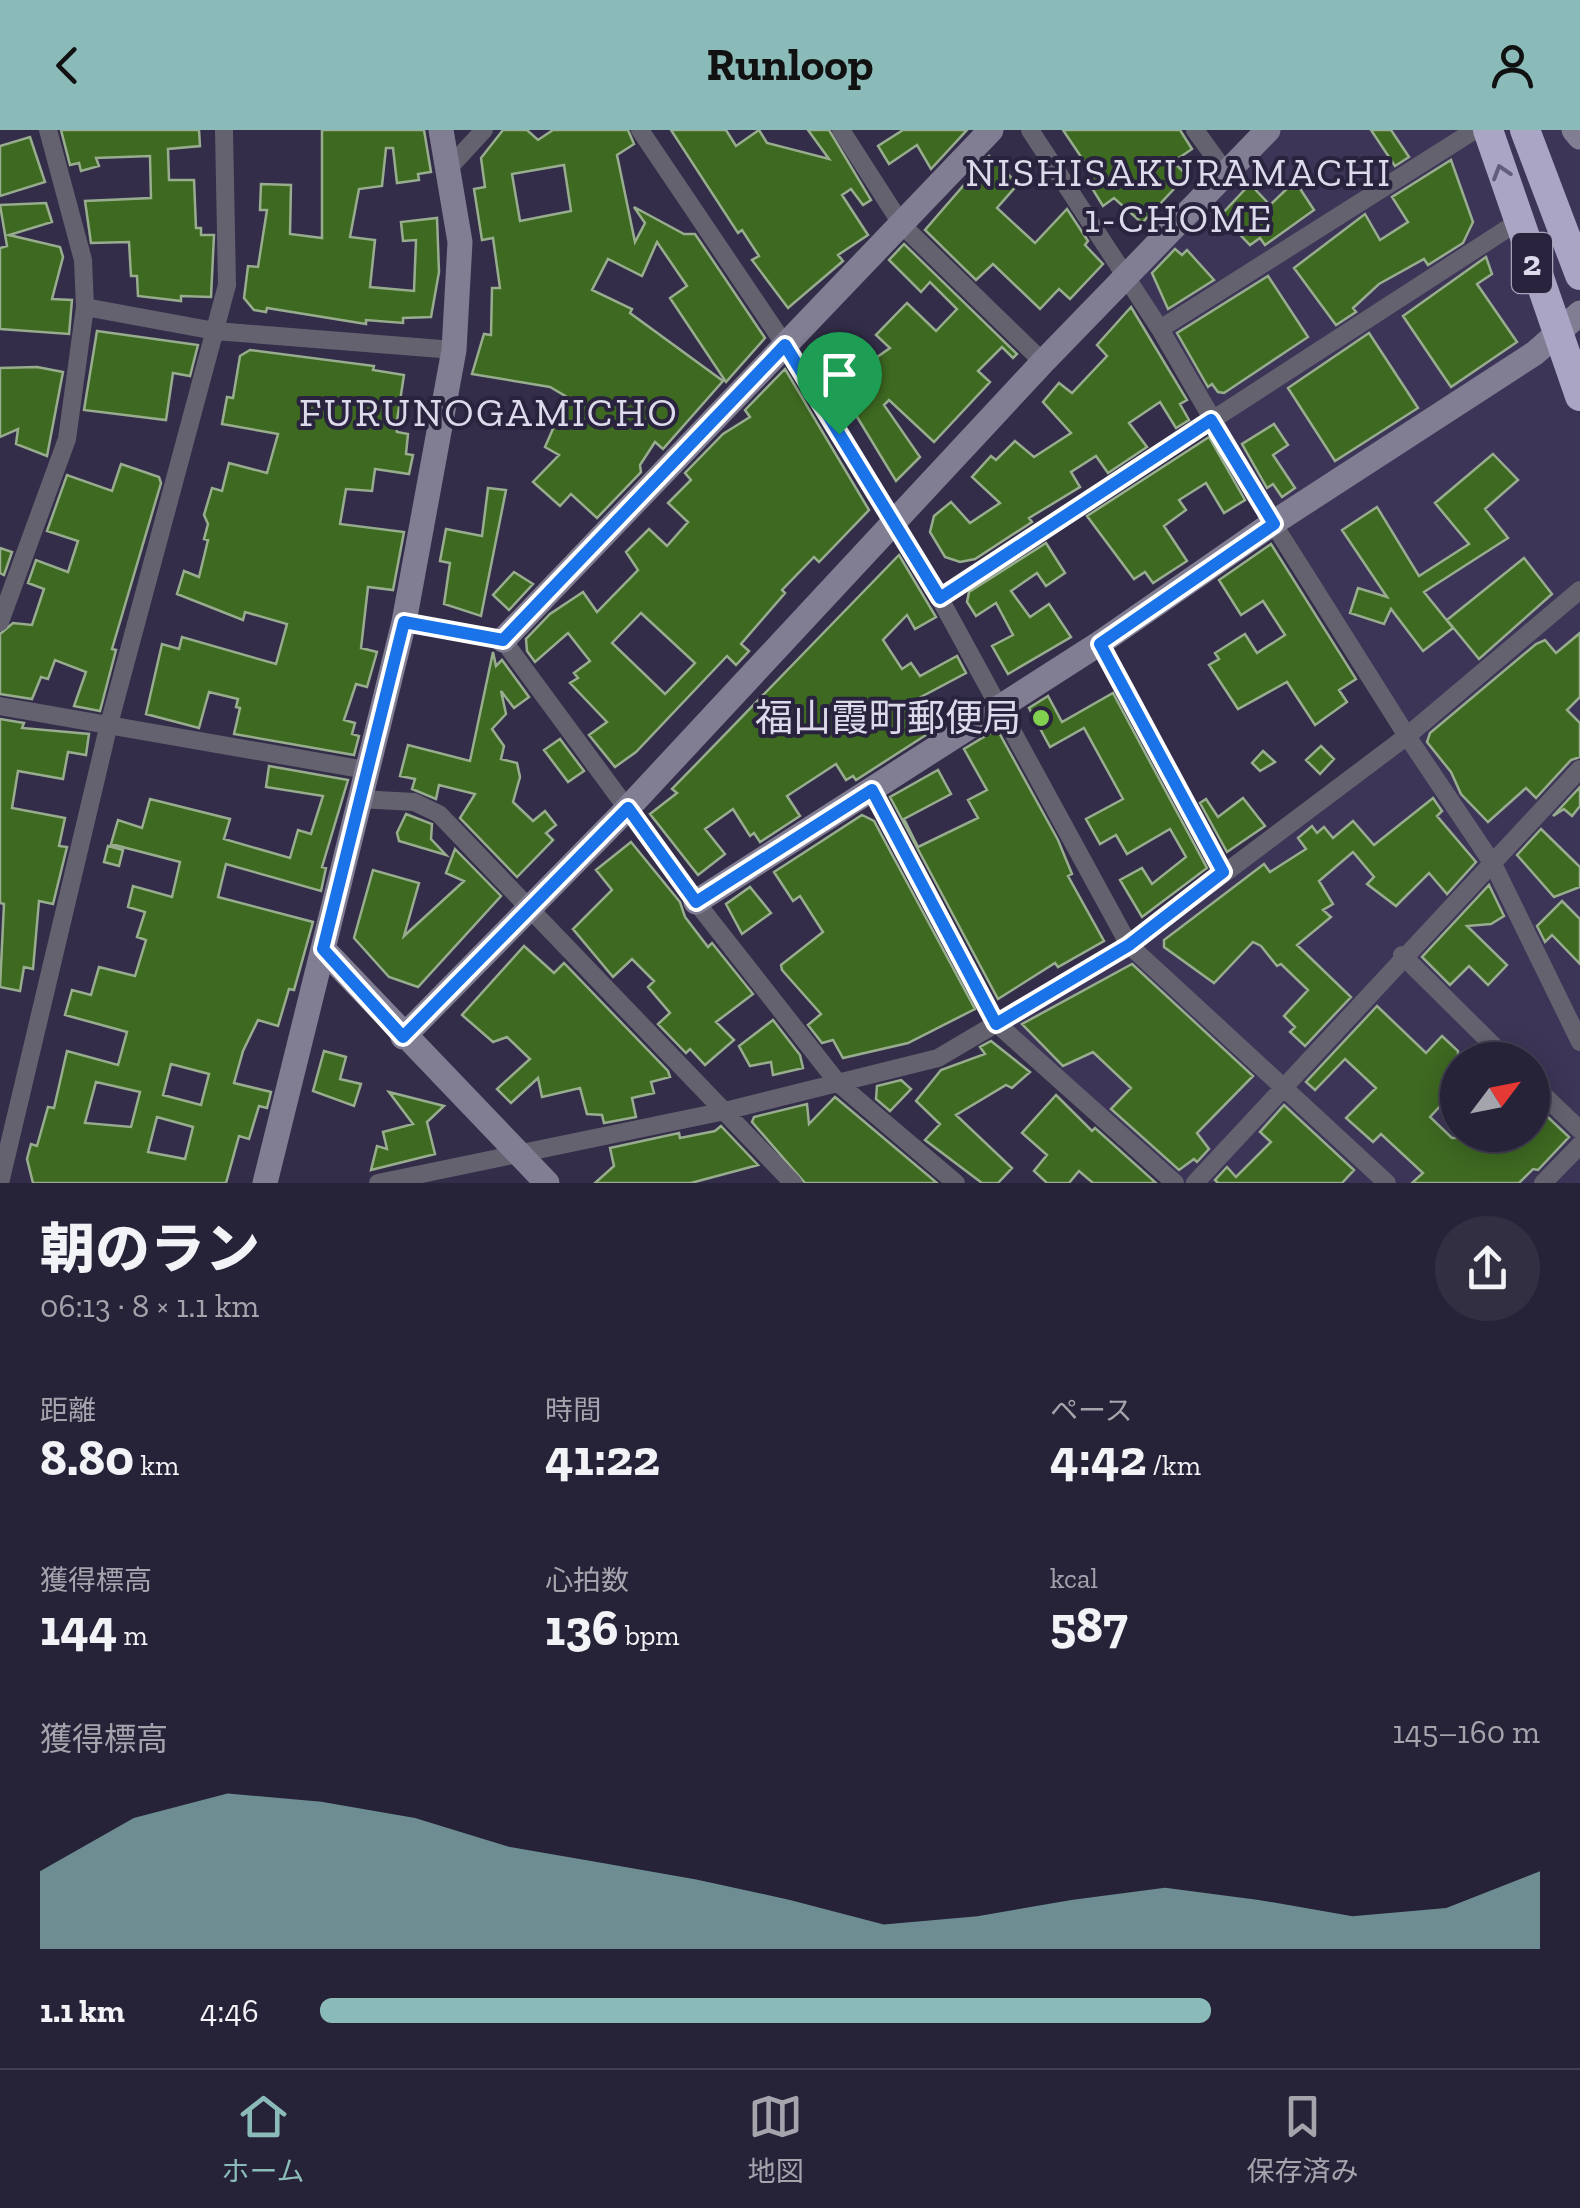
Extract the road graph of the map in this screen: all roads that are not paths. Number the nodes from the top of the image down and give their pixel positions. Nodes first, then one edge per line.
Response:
1 (48, 130) edge
2 (224, 130) edge
3 (441, 130) edge
4 (484, 130) edge
5 (640, 130) edge
6 (841, 130) edge
7 (991, 130) edge
8 (1030, 130) edge
9 (1195, 130) edge
10 (1268, 130) edge
11 (1475, 130) edge
12 (1488, 130) edge
13 (1526, 130) edge
14 (1574, 130) edge
15 (1580, 137) edge
16 (448, 169) junction
17 (1226, 173) junction
18 (1516, 223) junction
19 (902, 225) junction
20 (1580, 275) edge
21 (1126, 279) junction
22 (85, 307) junction
23 (1569, 323) edge
24 (1160, 330) junction
25 (215, 331) junction
26 (785, 345) junction
27 (454, 350) junction
28 (1042, 362) junction
29 (1580, 396) edge
30 (1211, 420) junction
31 (892, 523) junction
32 (1274, 524) junction
33 (1580, 590) edge
34 (940, 598) junction
35 (0, 622) edge
36 (404, 622) junction
37 (503, 640) junction
38 (1100, 644) junction
39 (0, 706) edge
40 (1002, 706) junction
41 (108, 728) junction
42 (1407, 736) junction
43 (1580, 769) edge
44 (366, 770) junction
45 (872, 790) junction
46 (359, 799) junction
47 (628, 808) junction
48 (1493, 864) junction
49 (1223, 872) junction
50 (696, 902) junction
51 (528, 906) junction
52 (1129, 945) junction
53 (323, 949) junction
54 (1402, 955) junction
55 (996, 1024) junction
56 (403, 1037) junction
57 (1490, 1042) edge
58 (1580, 1042) edge
59 (838, 1082) junction
60 (1284, 1085) junction
61 (1550, 1101) edge
62 (726, 1111) junction
63 (1580, 1130) edge
64 (1580, 1145) edge
65 (521, 1156) junction
66 (0, 1183) edge
67 (264, 1183) edge
68 (378, 1183) edge
69 (548, 1183) edge
70 (792, 1183) edge
71 (956, 1183) edge
72 (1175, 1183) edge
73 (1195, 1183) edge
74 (1387, 1183) edge
75 (1543, 1183) edge

1 - 22 street
2 - 25 street
3 - 16 street
4 - 16 street
5 - 26 street
6 - 19 street
7 - 19 street
8 - 21 street
9 - 17 street
10 - 17 street
11 - 24 street
18 -> 12 highway, 2
13 - 20 highway, 2
14 - 15 street
16 - 27 street
17 - 21 street
18 - 23 highway, 2
18 - 30 street
19 - 26 street
19 - 28 street
21 - 24 street
21 - 28 street
22 - 25 street
22 - 35 street
23 - 29 highway, 2
23 - 32 street
24 - 30 street
25 - 27 street
25 - 41 street
26 - 31 street
26 - 37 street
27 - 36 street
28 - 31 street
30 - 32 street
30 - 34 street
31 - 34 street
31 - 47 street
32 - 38 street
32 - 42 street
33 - 42 street
34 - 40 street
36 - 37 street
36 - 44 street
37 - 47 street
38 - 40 street
38 - 49 street
39 - 41 street
40 - 45 street
40 - 52 street
41 - 44 street
41 - 66 street
42 - 48 street
42 - 49 street
43 - 48 street
44 - 46 street
45 - 50 street
45 - 55 street
46 - 51 street
46 - 53 street
47 - 50 street
47 - 51 street
48 - 54 street
48 - 58 street
49 - 52 street
50 - 59 street
51 - 56 street
51 - 62 street
52 - 55 street
52 - 60 street
53 - 56 street
53 - 67 street
54 - 57 street
54 - 60 street
55 - 59 street
55 - 72 street
56 - 65 street
59 - 62 street
59 - 71 street
60 - 73 street
60 - 74 street
61 - 63 street
62 - 65 street
62 - 70 street
64 - 75 street
65 - 68 street
65 - 69 street

